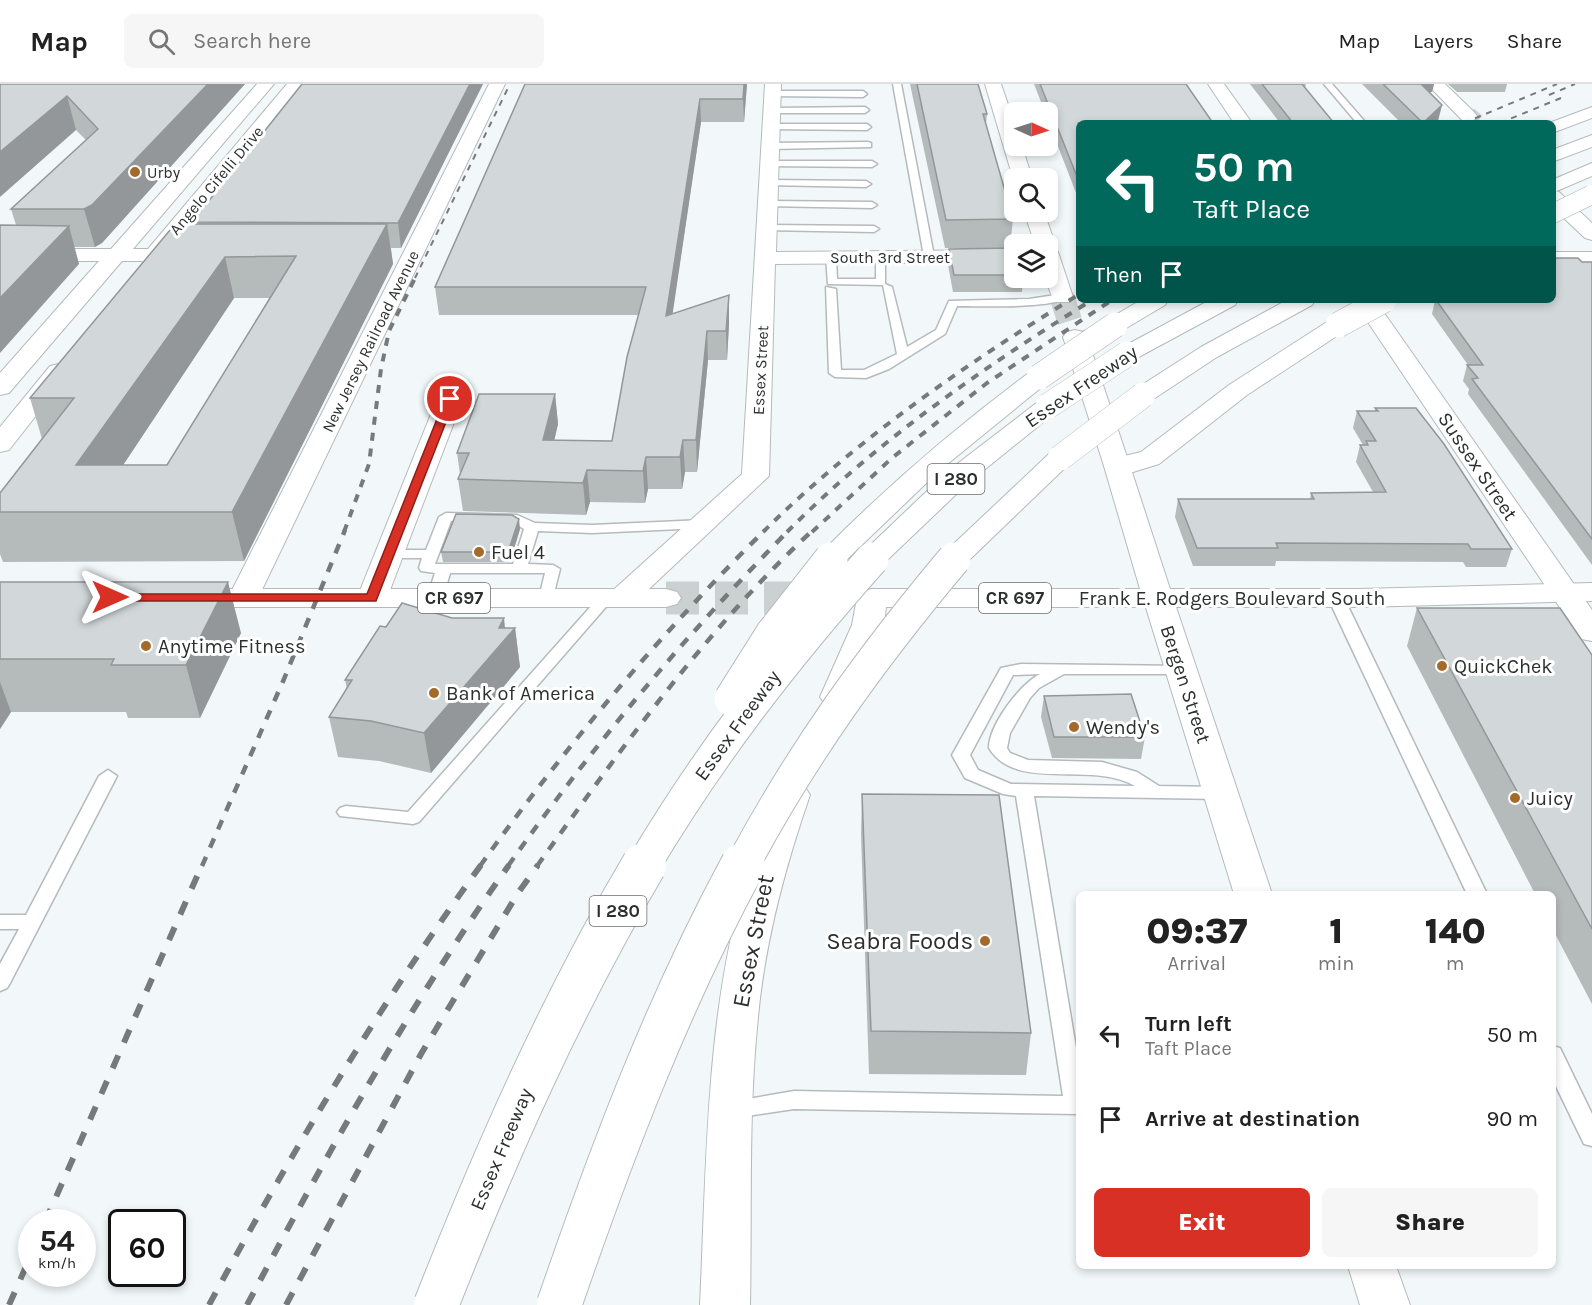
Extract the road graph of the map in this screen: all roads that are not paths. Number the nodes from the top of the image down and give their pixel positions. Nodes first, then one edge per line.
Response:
1 (266, 84) edge
2 (296, 84) edge
3 (497, 84) edge
4 (897, 84) edge
5 (993, 84) edge
6 (1216, 84) edge
7 (1328, 84) edge
8 (1435, 84) edge
9 (863, 94) dead end
10 (865, 110) dead end
11 (1592, 112) edge
12 (1468, 116) tunnel mouth
13 (1241, 120) edge
14 (1359, 120) edge
15 (1556, 126) edge
16 (867, 127) dead end
17 (770, 139) edge
18 (1592, 140) edge
19 (868, 145) dead end
20 (1556, 155) edge
21 (872, 164) dead end
22 (1020, 168) edge
23 (1592, 170) edge
24 (866, 184) dead end
25 (1556, 185) edge
26 (1591, 194) edge
27 (1556, 200) edge
28 (872, 205) dead end
29 (1556, 212) edge
30 (767, 228) junction
31 (874, 229) dead end
32 (1592, 234) edge
33 (0, 255) edge
34 (116, 255) junction
35 (153, 255) junction
36 (199, 256) edge
37 (929, 256) junction
38 (1004, 256) edge
39 (766, 258) junction
40 (1556, 258) edge
41 (1592, 258) edge
42 (133, 280) edge
43 (1058, 281) edge
44 (887, 287) dead end
45 (830, 289) dead end
46 (1062, 297) joint
47 (1152, 303) edge
48 (1221, 303) edge
49 (1299, 303) edge
50 (1366, 303) edge
51 (1378, 303) edge
52 (1075, 337) tunnel mouth
53 (74, 353) edge
54 (903, 355) junction
55 (0, 388) edge
56 (450, 399) dead end
57 (0, 444) edge
58 (1117, 466) junction
59 (703, 524) junction
60 (532, 527) junction
61 (451, 542) edge
62 (433, 548) junction
63 (390, 554) junction
64 (444, 569) junction
65 (519, 569) junction
66 (1578, 592) edge
67 (162, 597) edge
68 (243, 598) junction
69 (372, 598) junction
70 (435, 598) junction
71 (547, 598) junction
72 (614, 598) junction
73 (666, 598) tunnel mouth
74 (872, 598) joint
75 (1158, 598) junction
76 (1336, 598) junction
77 (1592, 632) edge
78 (1066, 669) junction
79 (1180, 669) junction
80 (108, 776) dead end
81 (1024, 790) junction
82 (1155, 792) junction
83 (1220, 793) junction
84 (346, 812) dead end
85 (657, 845) junction
86 (1252, 891) edge
87 (1475, 891) edge
88 (0, 922) edge
89 (32, 922) junction
90 (0, 983) edge
91 (1556, 1062) edge
92 (1076, 1099) edge
93 (1076, 1105) edge
94 (733, 1109) junction
95 (1592, 1137) edge
96 (1373, 1269) edge
97 (436, 1305) edge
98 (559, 1305) edge
99 (725, 1305) edge
100 (1385, 1305) edge

1 - 34 main road, Angelo Cifelli Drive
2 - 35 main road, Angelo Cifelli Drive
3 - 68 main road, New Jersey Railroad Avenue
4 - 37 lane
5 - 22 main road
6 - 13 main road
7 - 14 lane
8 - 12 main road
9 - 17 lane
10 - 17 lane
11 - 15 main road
16 - 17 lane
17 - 19 lane
17 - 21 lane
17 - 24 lane
17 - 28 lane
17 - 30 main road, Essex Street
18 - 20 main road
23 - 25 main road
26 - 29 main road, bridge
27 - 32 main road
30 - 31 lane
30 - 39 main road, Essex Street
33 - 34 main road
34 - 35 main road
34 - 55 main road, Angelo Cifelli Drive
35 - 36 main road
35 - 42 main road, Angelo Cifelli Drive
37 - 38 main road, South 3rd Street
37 - 39 main road, South 3rd Street
39 - 59 main road, Essex Street
40 - 41 main road
43 - 46 main road
44 - 54 lane
45 - 54 lane
46 - 54 lane
47 - 85 main road, bridge
48 - 85 main road, Essex Freeway / I 280, bridge
49 - 98 main road, I 280, bridge
50 - 66 main road, Sussex Street
51 - 58 main road, bridge
52 - 58 main road, Bergen Street
53 - 57 main road
56 - 63 main road
58 - 75 main road, Bergen Street
59 - 60 lane
59 - 72 main road, Essex Street
60 - 62 lane
60 - 65 lane
61 - 62 lane
62 - 63 lane
62 - 64 lane
63 - 69 main road
64 - 65 lane
64 - 70 lane
65 - 71 lane
66 - 76 main road, Frank E. Rodgers Boulevard South / CR 697
66 - 77 main road, Sussex Street
67 - 68 main road, CR 697
68 - 69 main road, CR 697
69 - 70 main road, CR 697
70 - 71 main road, CR 697
71 - 72 main road, CR 697
72 - 73 main road, CR 697
72 - 84 lane
74 - 75 main road, Frank E. Rodgers Boulevard South / CR 697
74 - 94 main road, Essex Street
75 - 76 main road, Frank E. Rodgers Boulevard South / CR 697
75 - 79 main road, Bergen Street
76 - 87 lane
78 - 79 lane
78 - 81 lane
78 - 82 lane
79 - 83 main road, Bergen Street
80 - 89 lane
81 - 82 lane
81 - 92 lane
82 - 83 lane
83 - 86 main road, Bergen Street
85 - 97 main road, Essex Freeway / I 280, bridge
88 - 89 lane
89 - 90 lane
91 - 95 lane
93 - 94 lane
94 - 99 main road, Essex Street
96 - 100 main road

